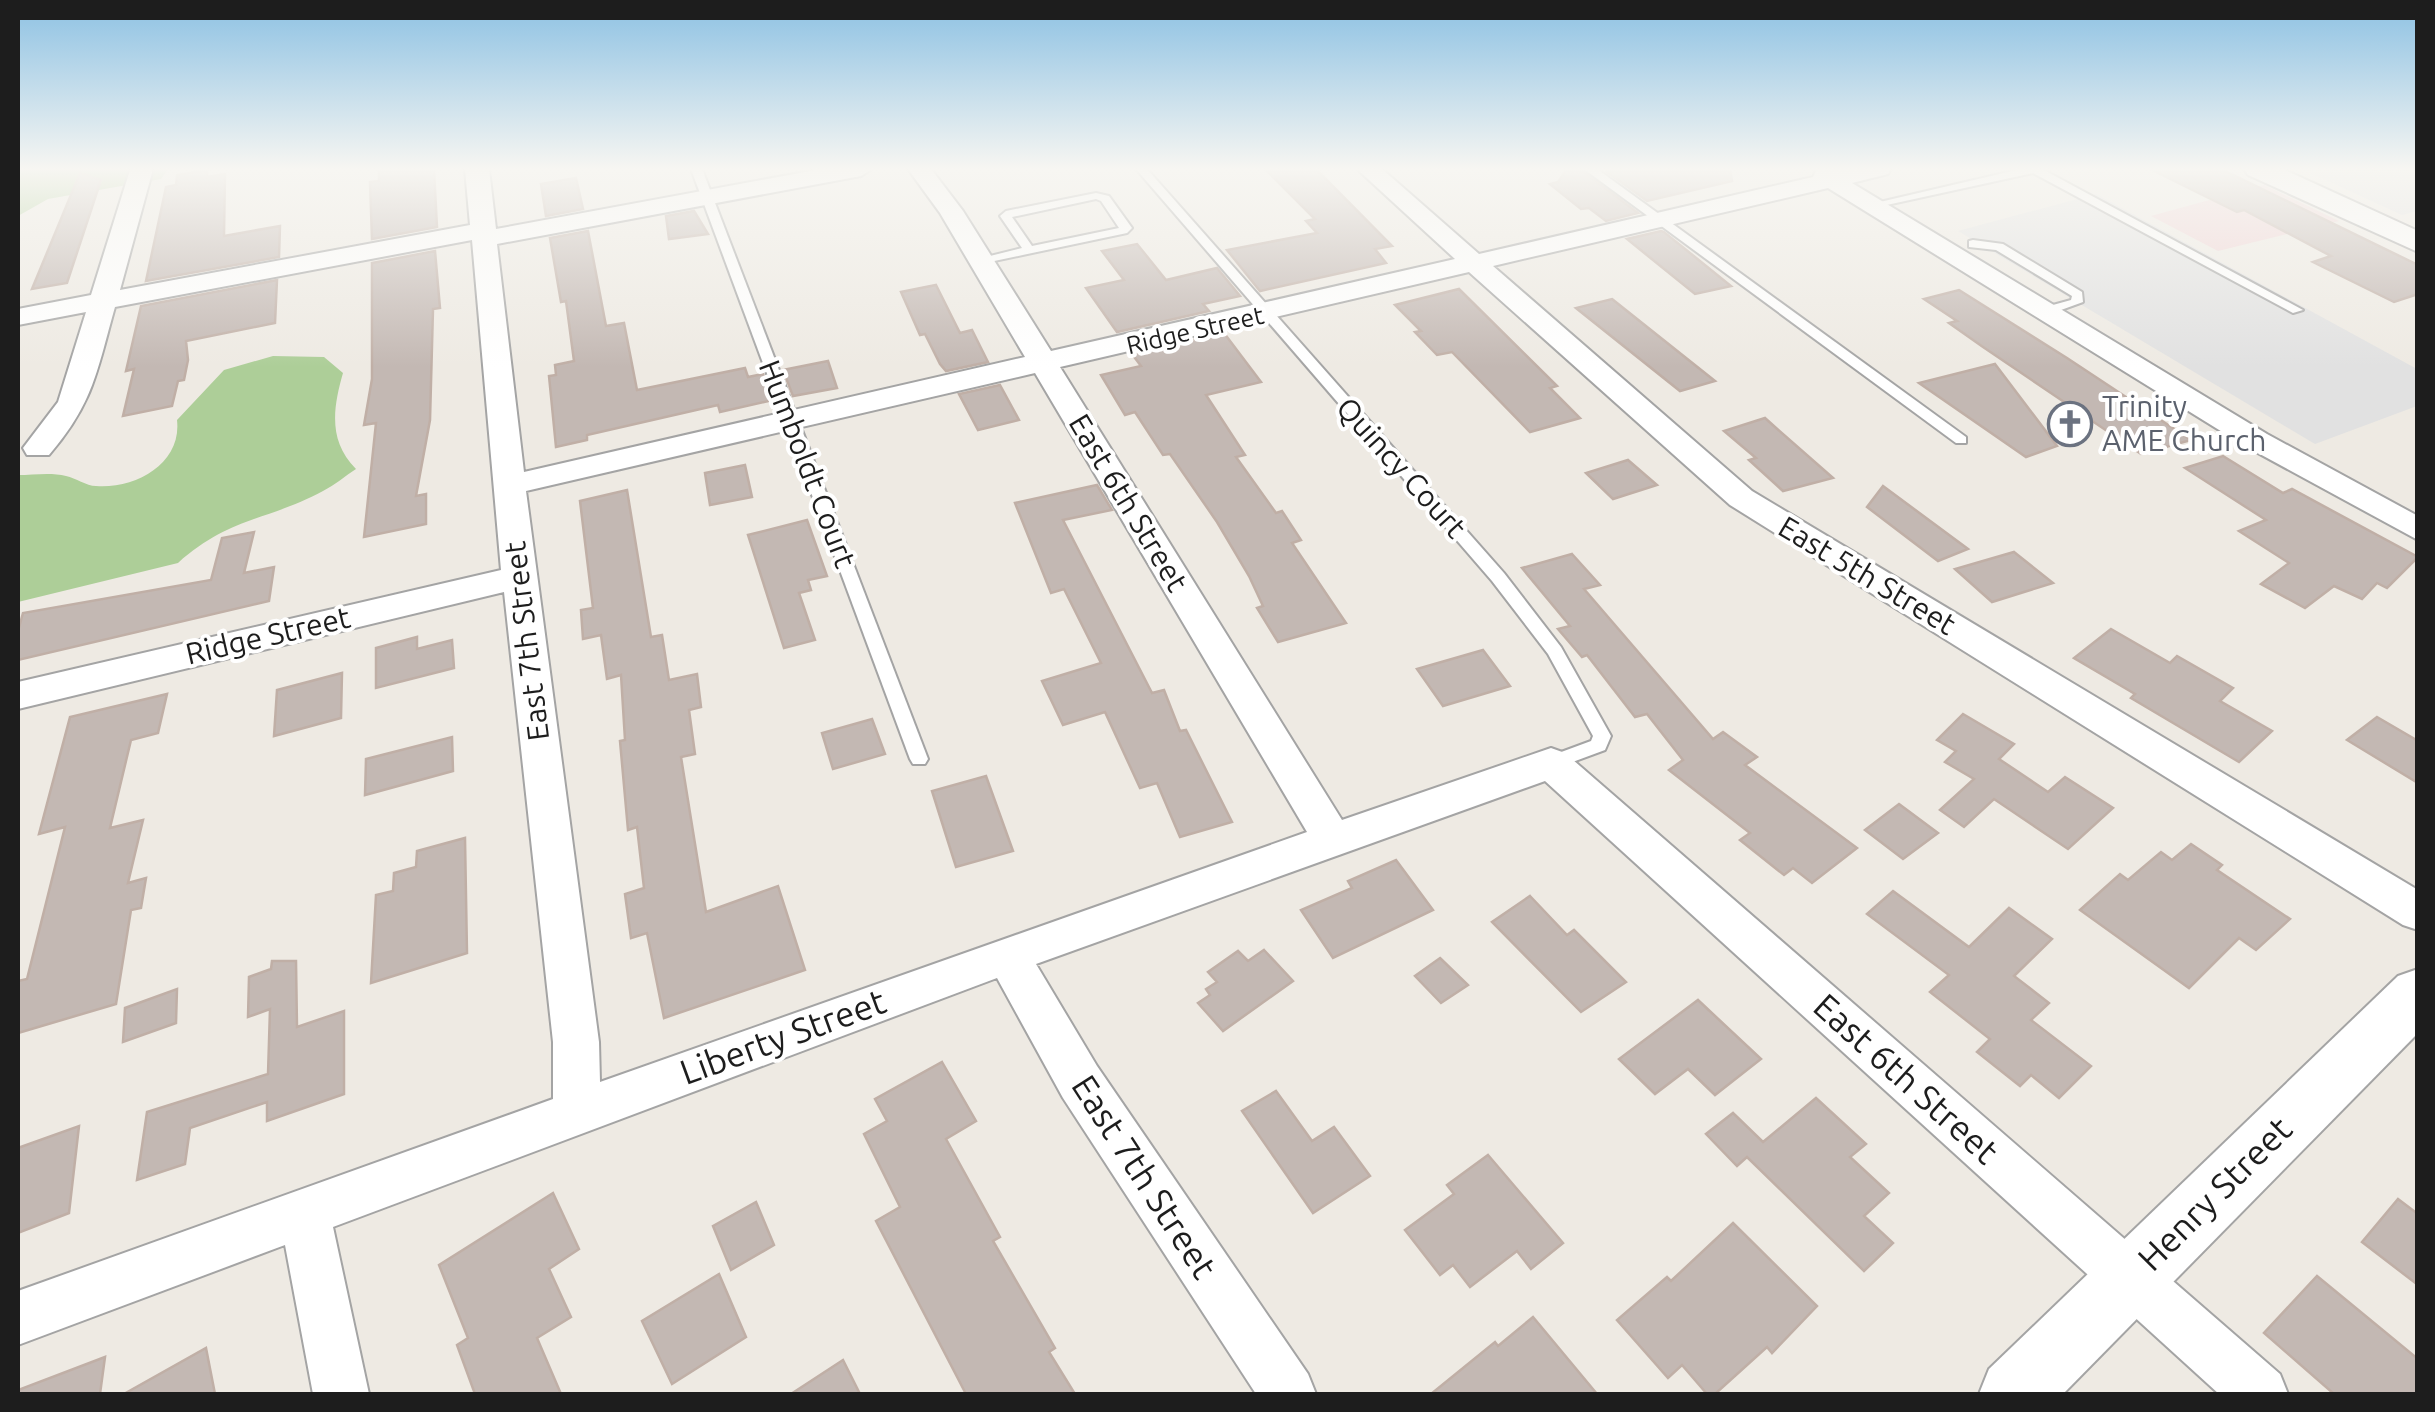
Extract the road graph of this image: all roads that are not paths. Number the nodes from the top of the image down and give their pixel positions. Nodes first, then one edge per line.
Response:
1 (483, 234) edge
2 (122, 235) edge
3 (478, 235) edge
4 (720, 235) edge
5 (963, 235) edge
6 (1019, 235) edge
7 (1103, 235) edge
8 (1196, 235) edge
9 (1441, 235) edge
10 (1606, 235) edge
11 (1680, 235) edge
12 (1920, 235) edge
13 (2155, 235) edge
14 (1973, 244) dead end
15 (1029, 250) junction
16 (980, 260) junction
17 (1475, 265) junction
18 (101, 301) junction
19 (2297, 310) dead end
20 (2046, 312) junction
21 (1264, 314) junction
22 (18, 317) edge
23 (1044, 365) junction
24 (791, 422) junction
25 (1961, 440) dead end
26 (38, 448) dead end
27 (509, 485) junction
28 (2418, 530) edge
29 (519, 577) junction
30 (18, 700) edge
31 (919, 759) dead end
32 (1551, 764) junction
33 (1333, 840) junction
34 (2418, 912) edge
35 (1007, 955) junction
36 (2418, 994) edge
37 (577, 1113) junction
38 (305, 1213) junction
39 (2130, 1278) junction
40 (18, 1318) edge
41 (340, 1394) edge
42 (1288, 1394) edge
43 (2014, 1394) edge
44 (2260, 1394) edge

1 - 27 street, East 7th Street
2 - 18 street
3 - 18 street
4 - 24 lane, Humboldt Court
5 - 16 street, East 6th Street
6 - 15 lane
7 - 15 lane
8 - 21 lane, Quincy Court
9 - 17 street, East 5th Street
10 - 17 street, Ridge Street
11 - 25 lane
12 - 20 street
13 - 19 lane
14 - 20 lane
15 - 16 lane
16 - 23 street, East 6th Street
17 - 21 street, Ridge Street
17 - 34 street, East 5th Street
18 - 22 street
18 - 26 street
20 - 28 street
21 - 23 street, Ridge Street
21 - 32 lane, Quincy Court
23 - 24 street, Ridge Street
23 - 33 street, East 6th Street
24 - 27 street, Ridge Street
24 - 31 lane, Humboldt Court
27 - 29 street, East 7th Street
29 - 30 street, Ridge Street
29 - 37 street, East 7th Street
32 - 33 street, Liberty Street
32 - 39 street, East 6th Street
33 - 35 street, Liberty Street
35 - 37 street, Liberty Street
35 - 42 street, East 7th Street
36 - 39 street, Henry Street
37 - 38 street, Liberty Street
38 - 40 street, Liberty Street
38 - 41 street
39 - 43 street, Henry Street
39 - 44 street, East 6th Street

